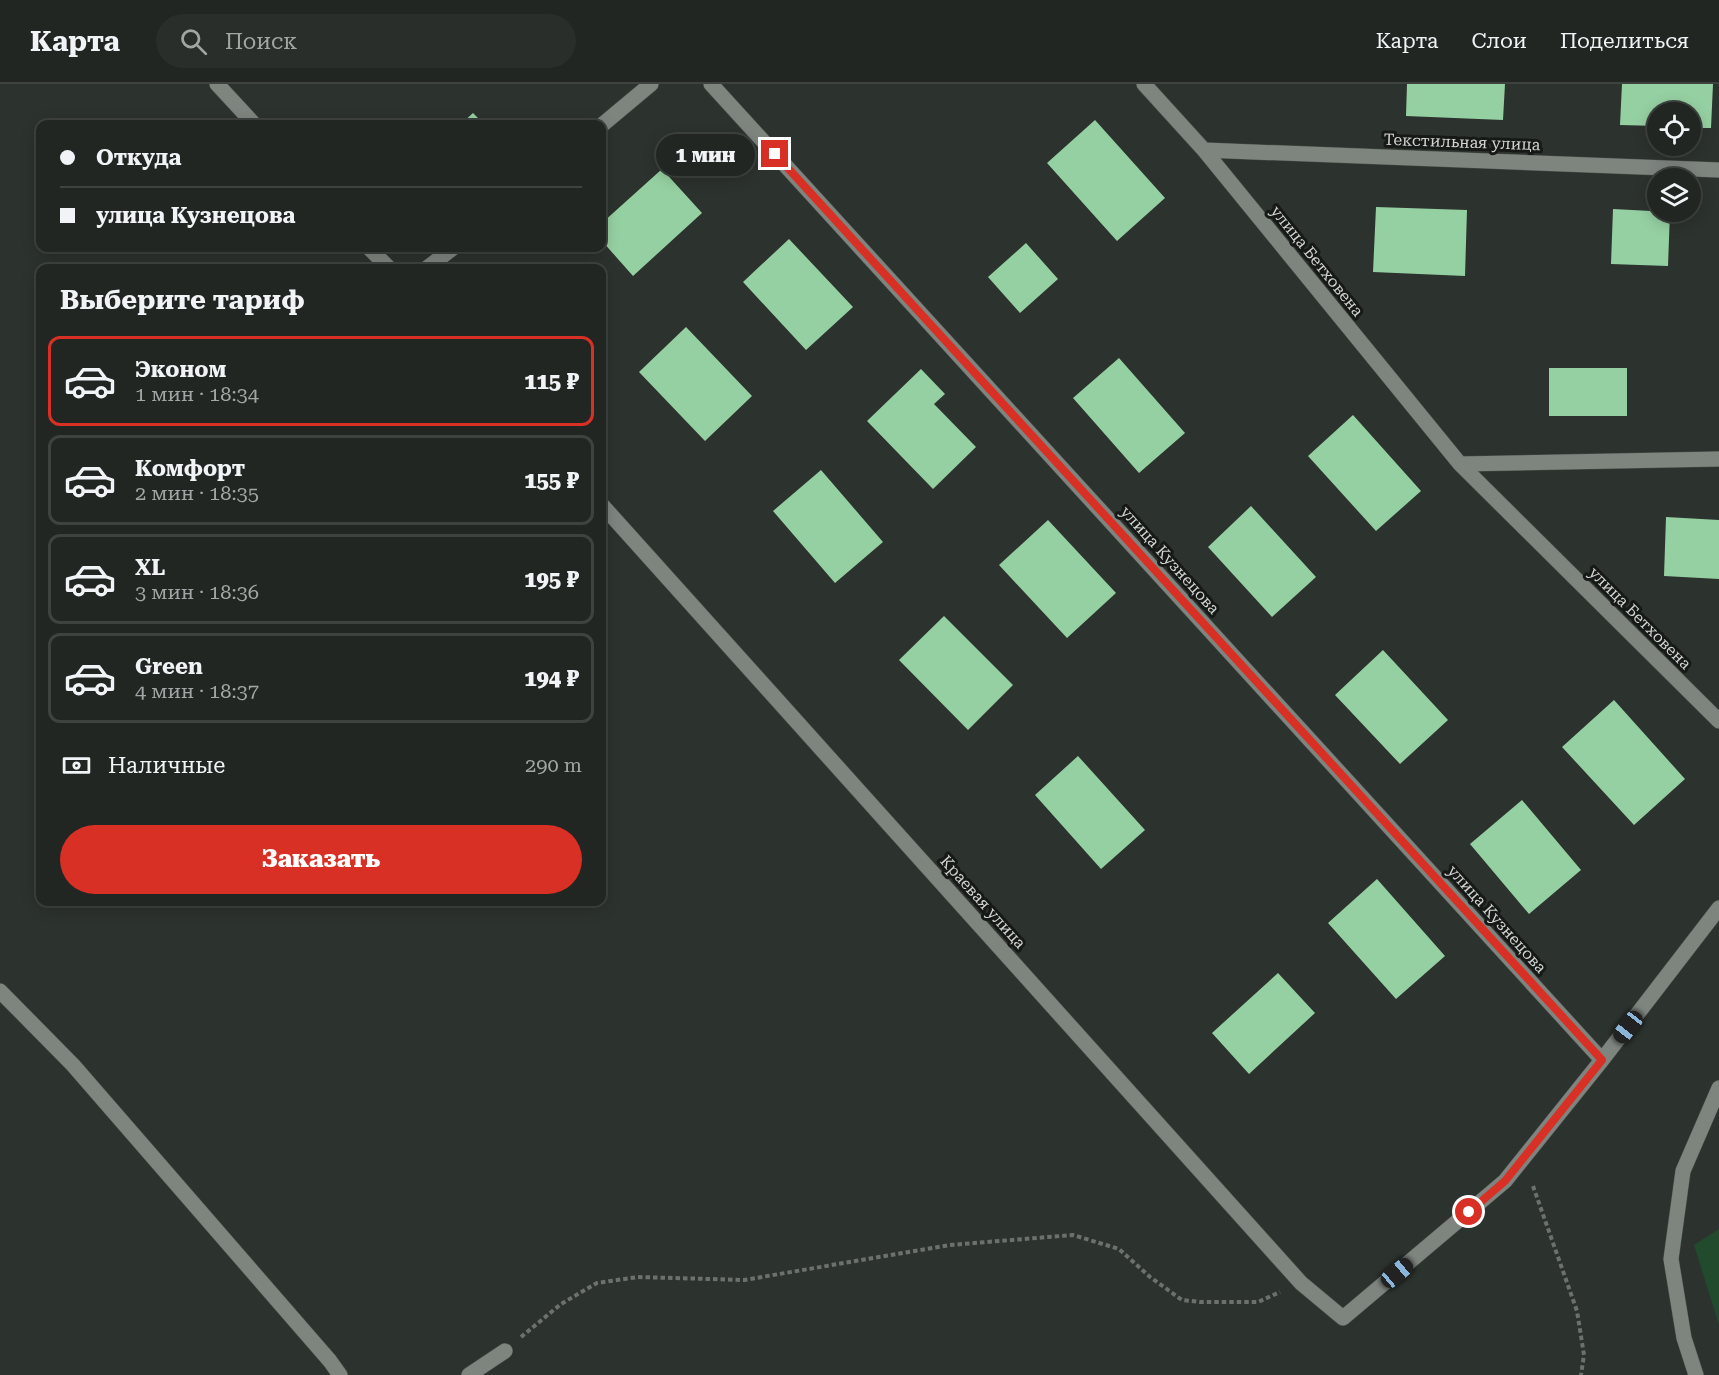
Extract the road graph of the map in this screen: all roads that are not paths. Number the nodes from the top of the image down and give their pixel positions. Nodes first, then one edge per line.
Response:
1 (217, 84) edge
2 (651, 84) edge
3 (711, 84) edge
4 (1144, 84) edge
5 (251, 120) edge
6 (606, 122) edge
7 (1204, 150) junction
8 (1719, 170) edge
9 (373, 252) edge
10 (448, 252) edge
11 (384, 264) edge
12 (432, 264) edge
13 (1719, 459) edge
14 (1460, 464) junction
15 (606, 509) edge
16 (1719, 722) edge
17 (1719, 908) edge
18 (0, 991) edge
19 (1602, 1060) junction
20 (1719, 1088) edge
21 (505, 1351) road end
22 (340, 1375) edge
23 (469, 1375) edge
24 (1696, 1375) edge

1 - 5 street
2 - 6 street
3 - 19 street, улица Кузнецова
4 - 7 street, улица Бетховена
7 - 8 street, Текстильная улица
7 - 14 street, улица Бетховена
9 - 11 street
10 - 12 street
13 - 14 street
14 - 16 street, улица Бетховена
15 - 19 street, Краевая улица
17 - 19 street
18 - 22 street
20 - 24 street
21 - 23 street

